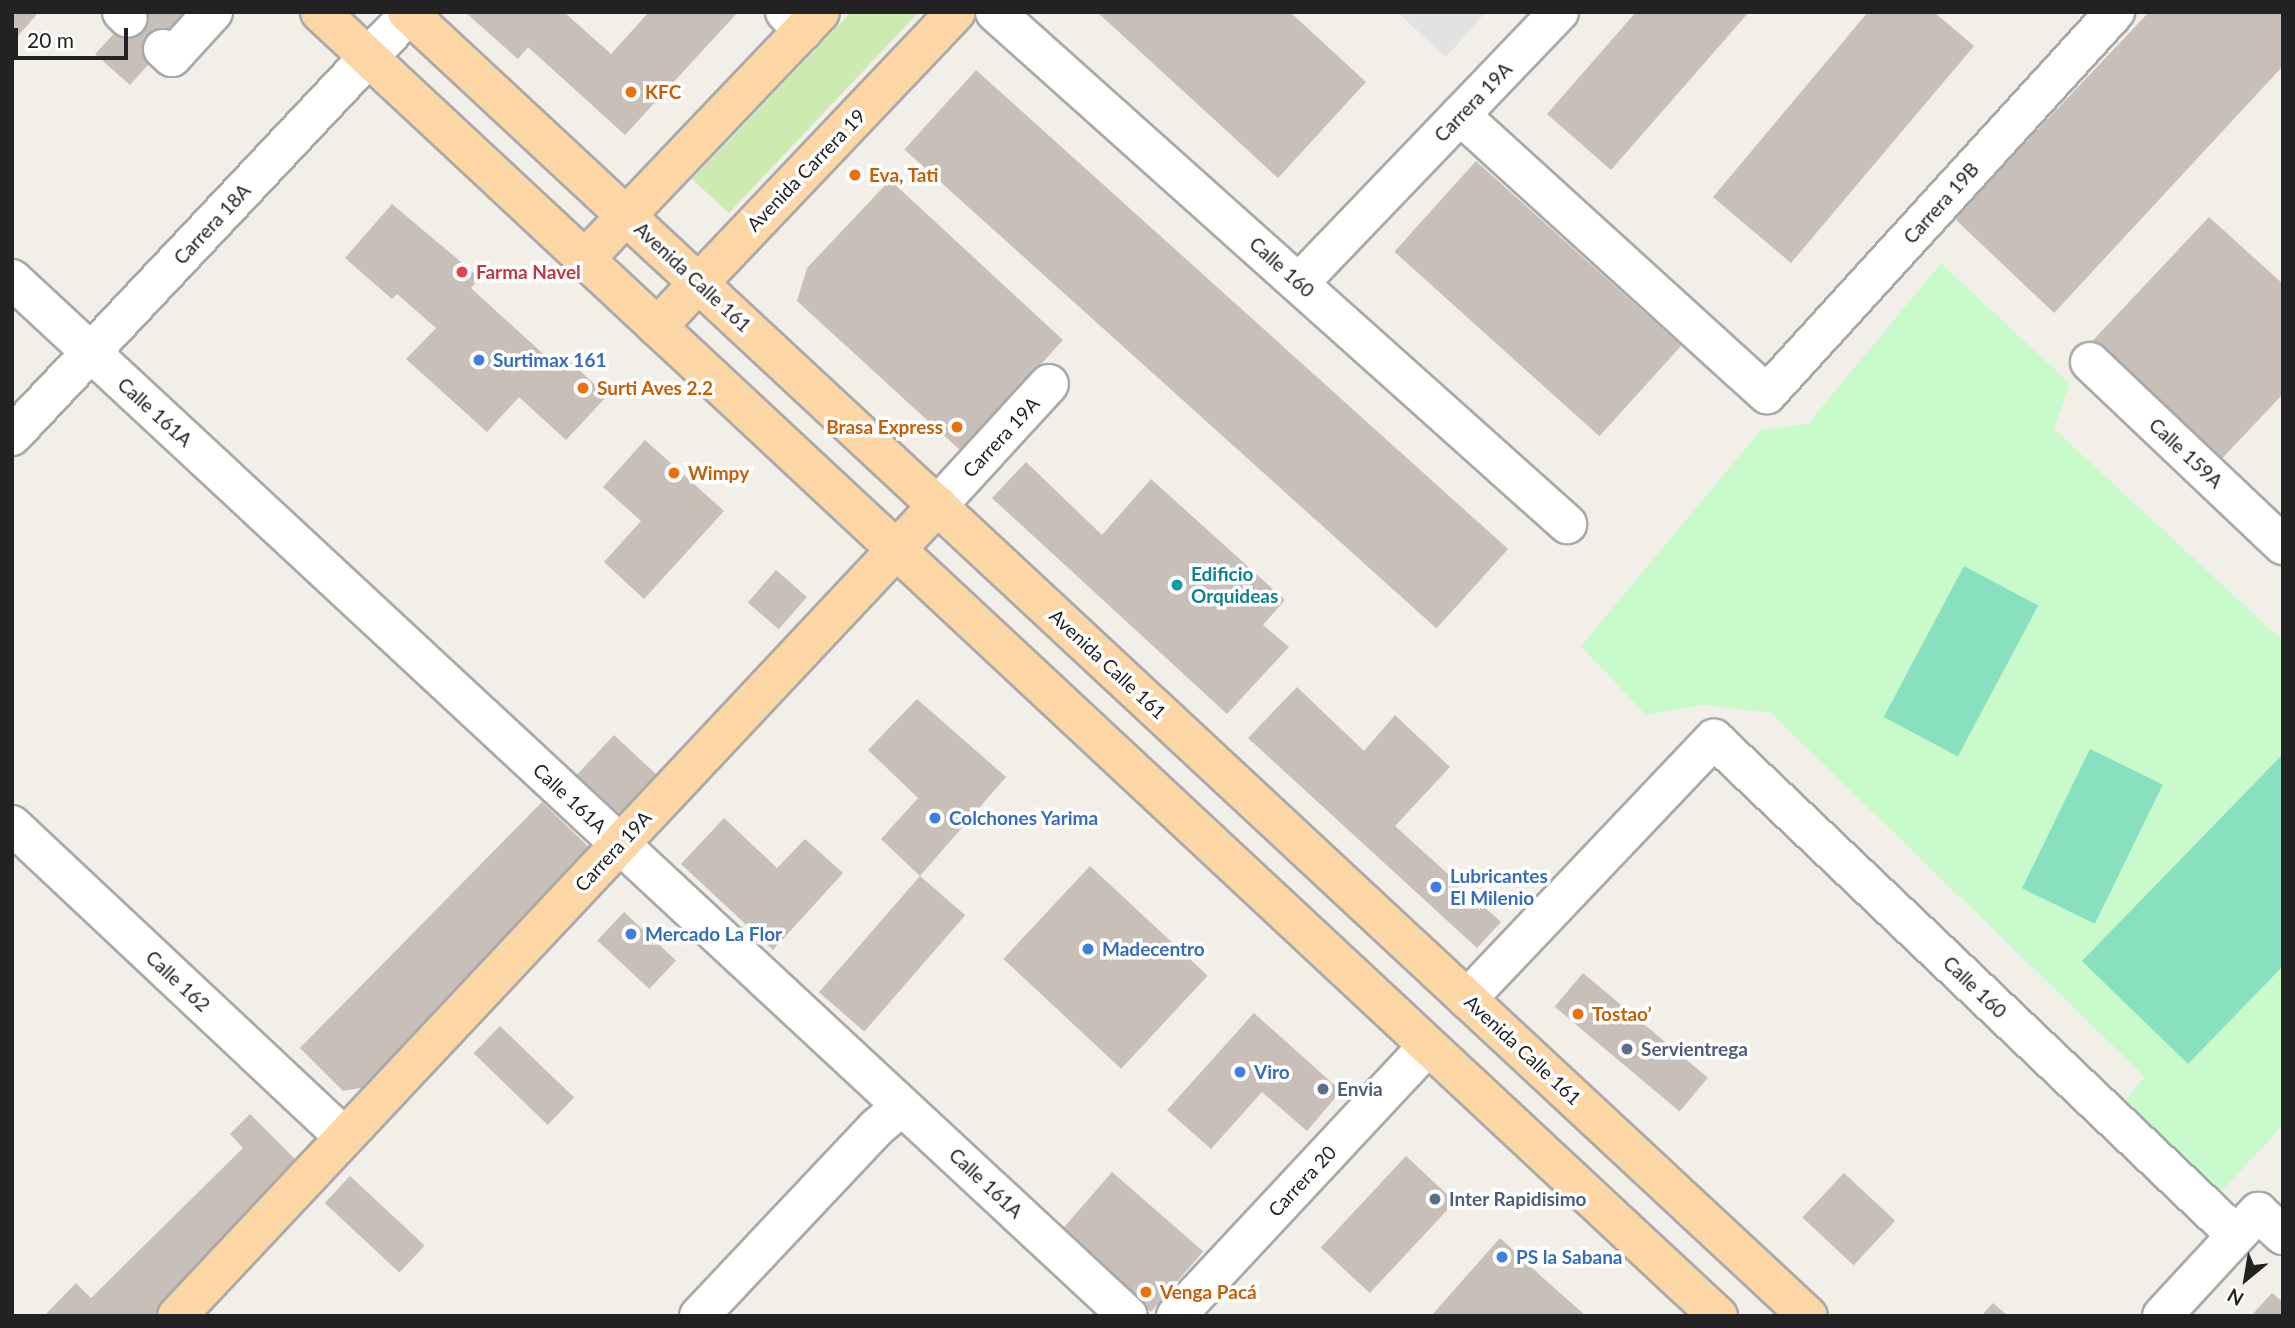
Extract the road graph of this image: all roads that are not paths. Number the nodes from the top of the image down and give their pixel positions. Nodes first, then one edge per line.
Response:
1 (212, 12) edge
2 (320, 12) edge
3 (956, 12) edge
4 (995, 12) edge
5 (1559, 12) edge
6 (2115, 12) edge
7 (409, 13) edge
8 (803, 18) edge
9 (163, 49) dead end
10 (368, 57) junction
11 (1460, 115) junction
12 (627, 216) junction
13 (584, 260) junction
14 (12, 279) edge
15 (1299, 282) junction
16 (699, 283) junction
17 (657, 327) junction
18 (90, 353) junction
19 (2090, 362) dead end
20 (1049, 384) dead end
21 (12, 436) edge
22 (938, 505) junction
23 (1567, 524) dead end
24 (2283, 545) edge
25 (896, 549) junction
26 (12, 825) edge
27 (620, 844) junction
28 (1467, 999) junction
29 (1429, 1046) junction
30 (902, 1105) junction
31 (344, 1137) junction
32 (2259, 1227) edge
33 (177, 1316) edge
34 (699, 1316) edge
35 (1128, 1316) edge
36 (1176, 1316) edge
37 (1718, 1316) edge
38 (1808, 1316) edge
39 (2162, 1316) edge

1 - 9 street
2 - 10 main road
3 - 16 main road, Avenida Carrera 19
4 - 15 street, Calle 160
5 - 11 street, Carrera 19A
6 - 11 street, Carrera 19B
7 - 10 street, Carrera 18A
7 - 12 main road, Avenida Calle 161
8 - 12 main road
10 - 13 main road
10 - 18 street, Carrera 18A
11 - 15 street, Carrera 19A
12 - 13 main road
12 - 16 main road, Avenida Calle 161
13 - 17 main road
14 - 18 street, Calle 161A
15 - 23 street, Calle 160
16 - 17 main road, Avenida Carrera 19
16 - 22 main road, Avenida Calle 161
17 - 25 main road
18 - 21 street, Carrera 18A
18 - 27 street, Calle 161A
19 - 24 street, Calle 159A
20 - 22 street, Carrera 19A
22 - 25 main road, Carrera 19A
22 - 28 main road, Avenida Calle 161
25 - 27 main road, Carrera 19A
25 - 29 main road
26 - 31 street, Calle 162
27 - 30 street, Calle 161A
27 - 31 main road, Carrera 19A
28 - 32 street, Calle 160
28 - 38 main road, Avenida Calle 161
29 - 36 street, Carrera 20
29 - 37 main road
30 - 34 street
30 - 35 street, Calle 161A
31 - 33 main road, Carrera 19A
32 - 39 street

